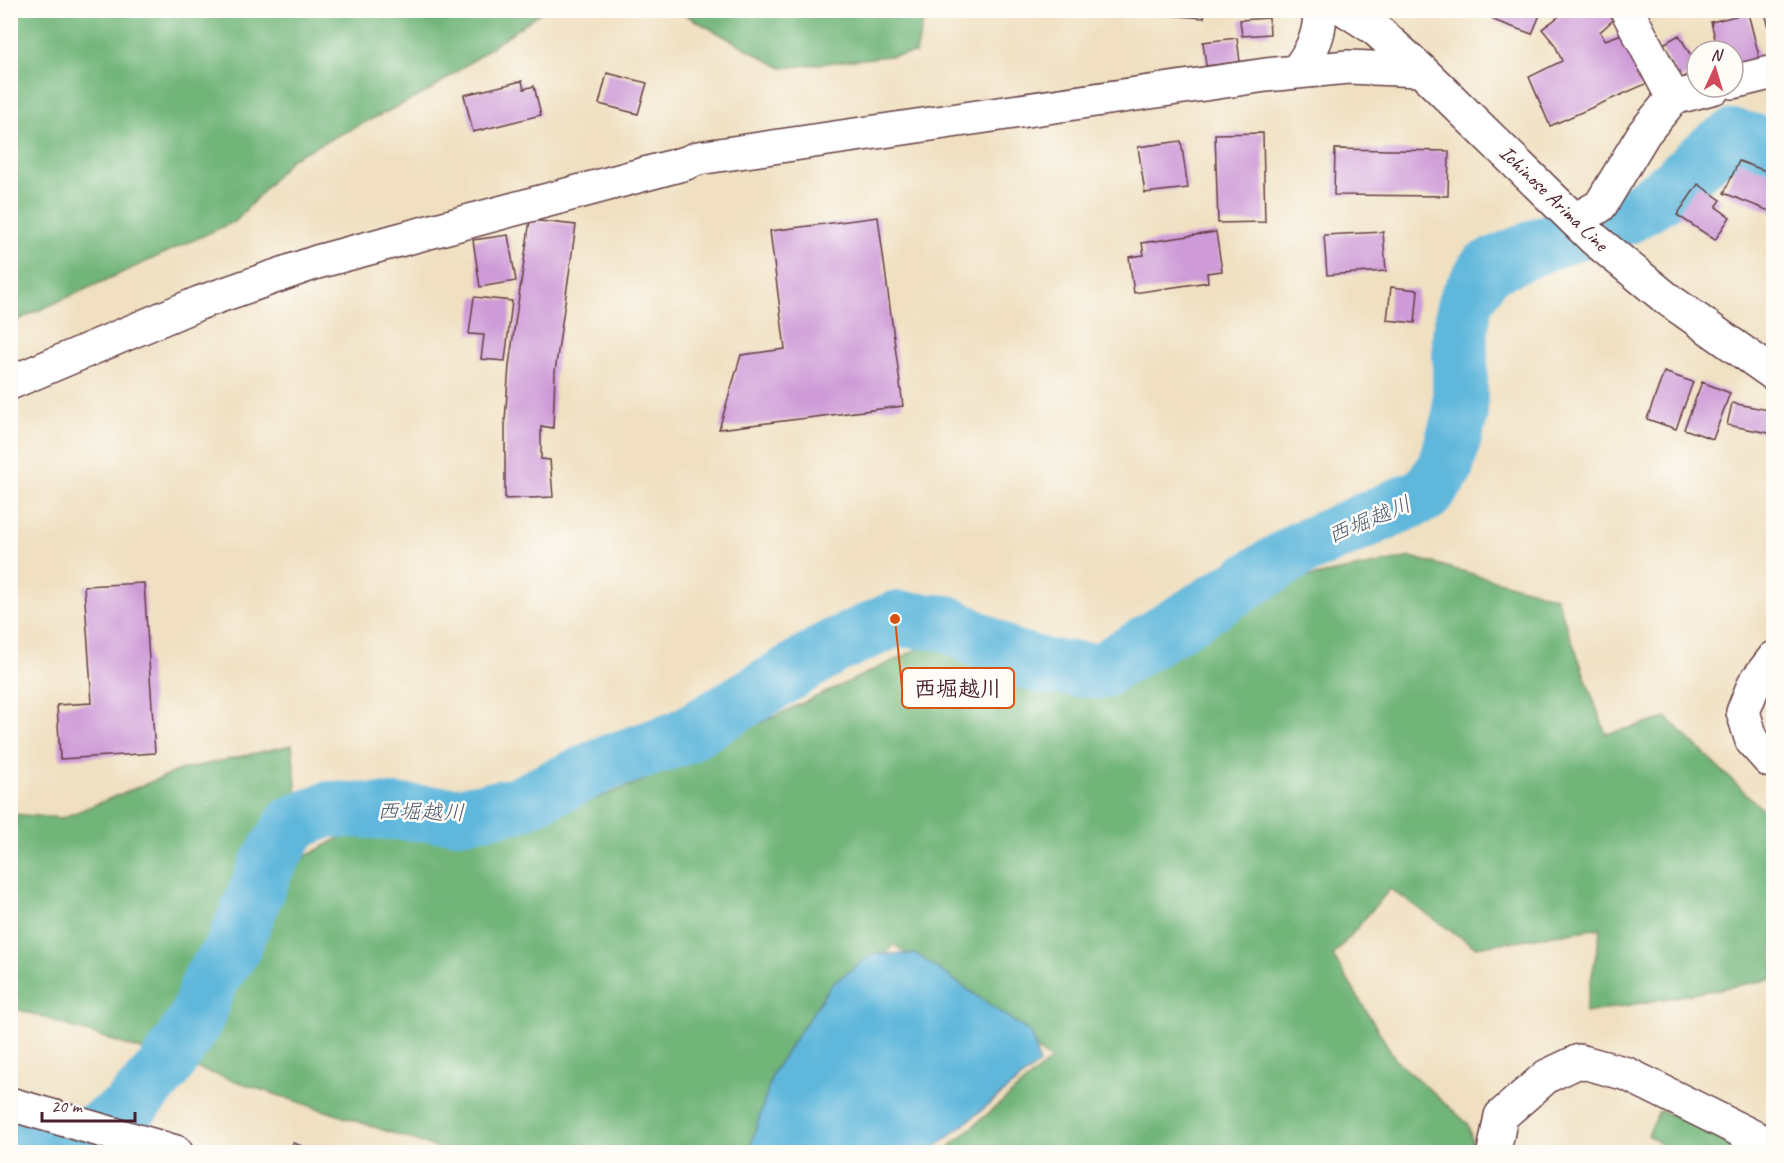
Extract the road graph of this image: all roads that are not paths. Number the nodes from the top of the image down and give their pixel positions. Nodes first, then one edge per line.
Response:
1 (1319, 10) edge
2 (1346, 10) edge
3 (1628, 10) edge
4 (1421, 70) junction
5 (1296, 72) junction
6 (1773, 72) edge
7 (1745, 79) edge
8 (1685, 95) edge
9 (1673, 98) junction
10 (1585, 229) junction
11 (1773, 374) edge
12 (10, 383) edge
13 (1773, 658) edge
14 (1773, 762) edge
15 (10, 1104) edge
16 (1773, 1147) edge
17 (111, 1152) edge
18 (176, 1152) edge
19 (1494, 1152) edge

1 - 5 main road
2 - 4 main road, Ichinose Arima Line
3 - 9 main road
4 - 5 main road
4 - 10 main road, Ichinose Arima Line
5 - 12 main road
6 - 7 main road
8 - 9 main road
9 - 10 main road
10 - 11 main road, Ichinose Arima Line
13 - 14 main road
15 - 17 main road
15 - 18 main road
16 - 19 main road

